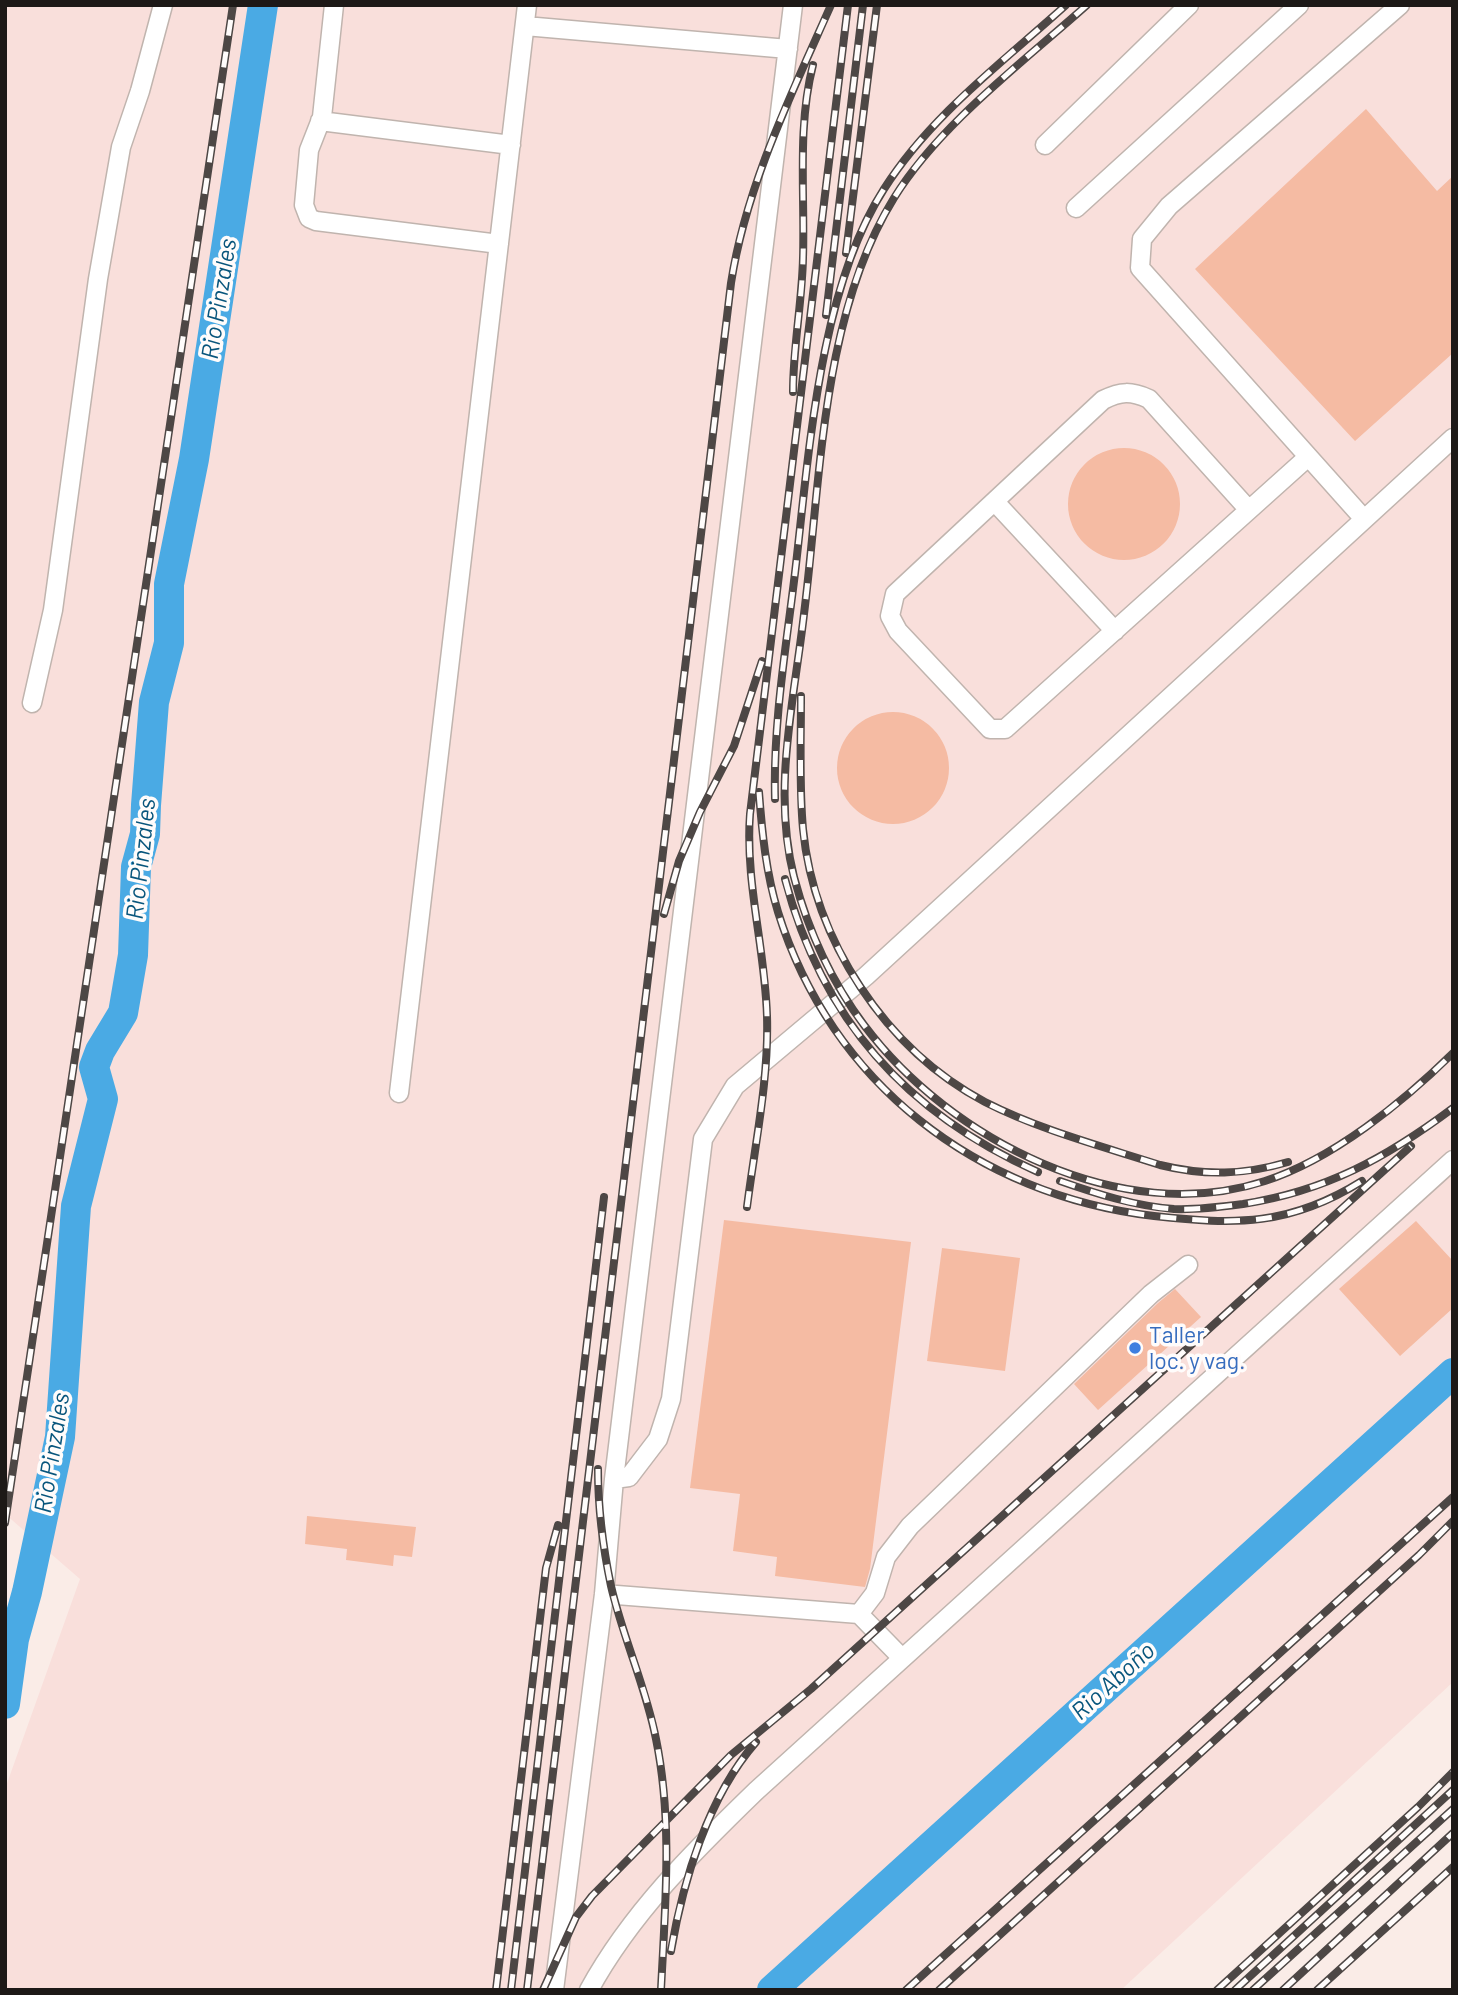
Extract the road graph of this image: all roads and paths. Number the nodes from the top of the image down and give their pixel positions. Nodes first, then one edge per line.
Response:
1 (163, 5) edge
2 (334, 5) edge
3 (527, 5) edge
4 (793, 5) edge
5 (1189, 5) edge
6 (1300, 5) edge
7 (1400, 5) edge
8 (525, 26) junction
9 (788, 48) junction
10 (320, 121) junction
11 (511, 145) junction
12 (1045, 145) dead end
13 (1076, 208) dead end
14 (499, 244) junction
15 (1453, 438) edge
16 (1308, 457) junction
17 (995, 502) junction
18 (1250, 510) junction
19 (1364, 519) junction
20 (1115, 631) junction
21 (32, 703) dead end
22 (399, 1093) dead end
23 (1453, 1160) edge
24 (1188, 1265) dead end
25 (614, 1479) junction
26 (604, 1594) junction
27 (859, 1614) junction
28 (902, 1658) junction
29 (554, 1990) edge
30 (589, 1990) edge

1 - 21 lane
2 - 10 lane
3 - 8 lane
4 - 9 lane
5 - 12 lane
6 - 13 lane
7 - 16 lane
8 - 9 lane
8 - 11 lane
9 - 25 lane
10 - 11 lane
10 - 14 lane
11 - 14 lane
14 - 22 lane
15 - 19 lane
16 - 18 lane
16 - 19 lane
17 - 18 lane
17 - 20 lane
17 - 20 lane
18 - 20 lane
19 - 25 lane
23 - 28 lane
24 - 27 lane
25 - 26 lane
26 - 27 lane
26 - 29 lane
27 - 28 lane
28 - 30 lane

